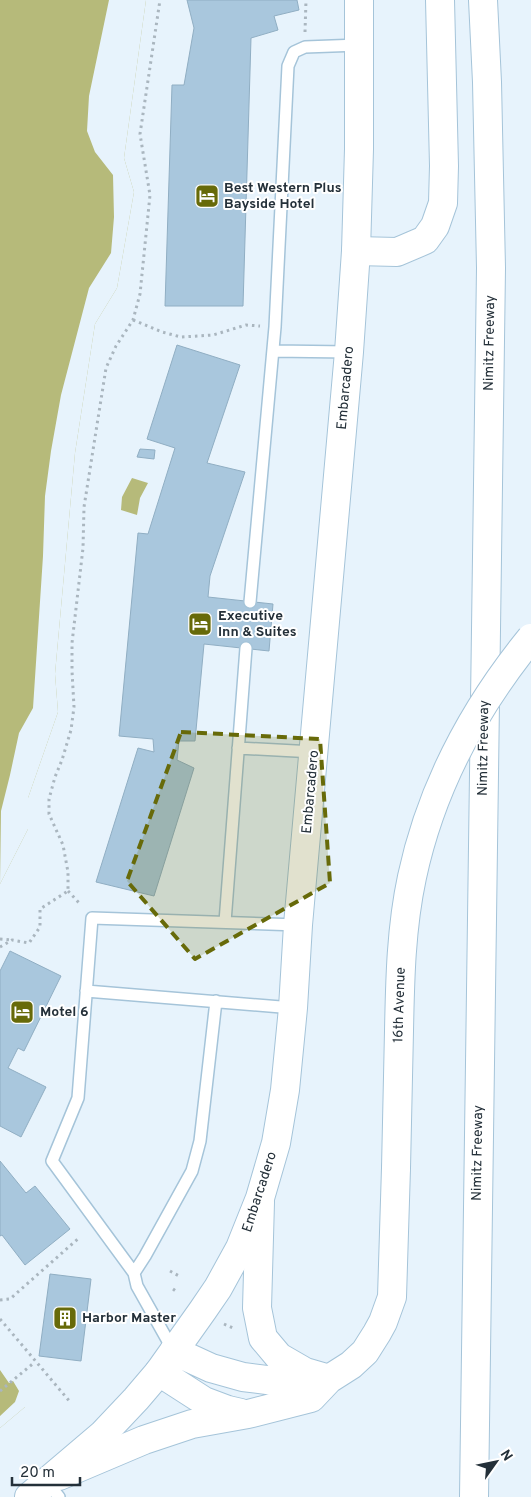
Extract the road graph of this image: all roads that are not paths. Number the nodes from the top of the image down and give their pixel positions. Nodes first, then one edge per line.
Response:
1 (358, 0) edge
2 (440, 0) edge
3 (483, 0) edge
4 (359, 45) junction
5 (356, 251) junction
6 (274, 351) junction
7 (350, 352) junction
8 (250, 602) dead end
9 (531, 638) edge
10 (246, 648) dead end
11 (238, 748) junction
12 (315, 752) junction
13 (225, 922) junction
14 (298, 925) junction
15 (86, 991) junction
16 (216, 1001) junction
17 (293, 1008) junction
18 (260, 1198) junction
19 (134, 1273) junction
20 (167, 1362) junction
21 (329, 1379) junction
22 (248, 1414) junction
23 (45, 1492) edge
24 (474, 1497) edge

1 - 4 main road, Embarcadero
2 - 5 main road
3 - 24 main road, Nimitz Freeway
4 - 5 main road, Embarcadero
4 - 6 lane
5 - 7 main road, Embarcadero
6 - 7 lane
6 - 8 lane
7 - 12 main road, Embarcadero
9 - 21 main road, 16th Avenue, bridge
10 - 11 lane
11 - 12 lane
11 - 13 lane
12 - 14 main road, Embarcadero
13 - 14 lane
13 - 15 lane
14 - 17 main road, Embarcadero
15 - 16 lane
15 - 19 lane
16 - 17 lane
16 - 19 lane
17 - 18 main road, Embarcadero
18 - 20 main road, Embarcadero
18 - 21 main road
19 - 20 lane
20 - 21 main road
20 - 22 main road
20 - 23 main road, Embarcadero
21 - 22 main road
22 - 23 main road

